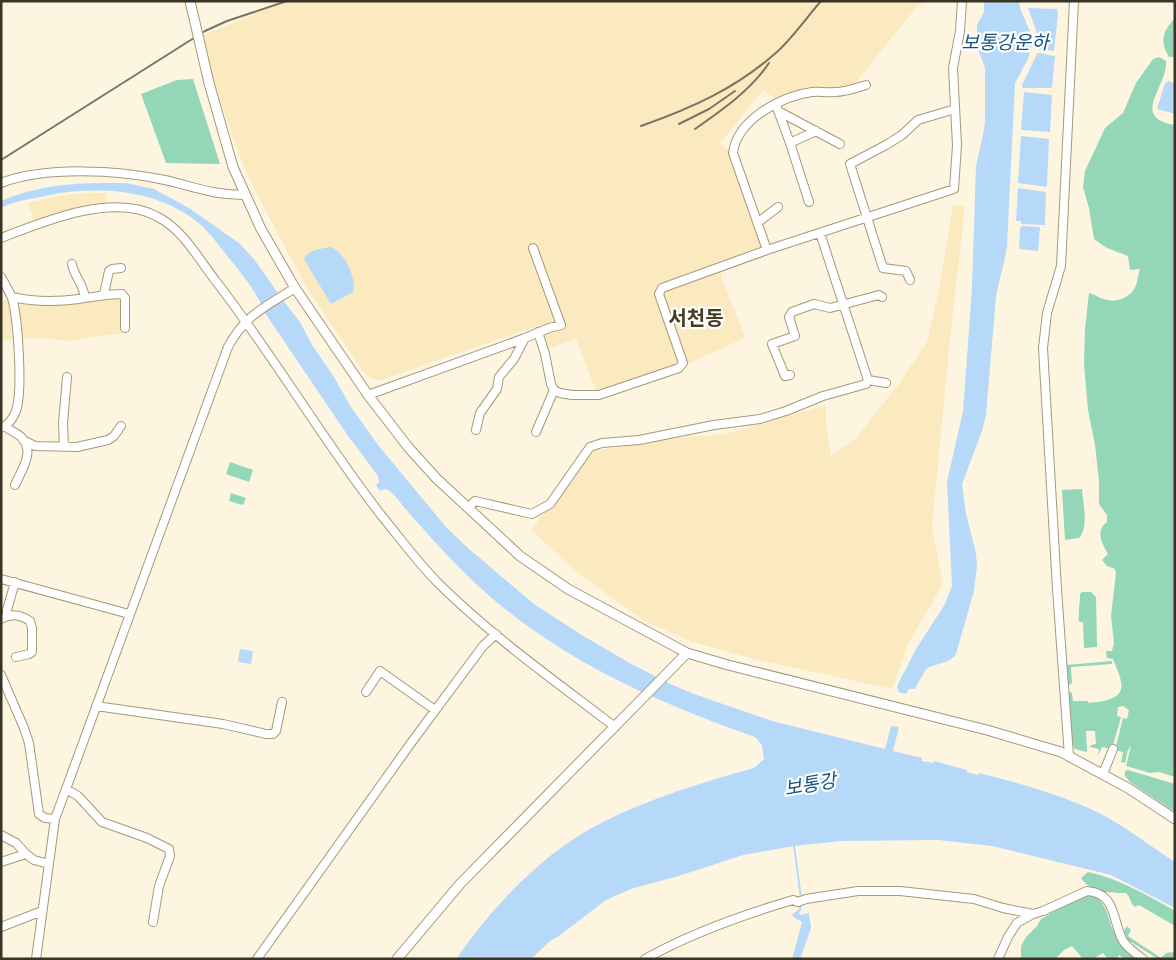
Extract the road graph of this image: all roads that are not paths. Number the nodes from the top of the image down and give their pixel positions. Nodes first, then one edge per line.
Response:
1 (190, 1) edge
2 (962, 1) edge
3 (1074, 1) edge
4 (866, 84) dead end
5 (777, 108) junction
6 (955, 109) junction
7 (816, 131) junction
8 (790, 143) junction
9 (840, 144) dead end
10 (1, 183) edge
11 (244, 195) junction
12 (809, 202) dead end
13 (778, 207) dead end
14 (867, 217) junction
15 (757, 222) junction
16 (820, 233) junction
17 (1, 238) edge
18 (533, 248) dead end
19 (767, 250) junction
20 (72, 264) dead end
21 (121, 268) dead end
22 (1, 277) edge
23 (910, 280) dead end
24 (294, 288) junction
25 (104, 294) junction
26 (882, 297) dead end
27 (12, 298) junction
28 (85, 298) junction
29 (843, 305) junction
30 (246, 320) junction
31 (125, 328) dead end
32 (538, 332) junction
33 (525, 338) junction
34 (790, 374) dead end
35 (67, 377) dead end
36 (868, 380) junction
37 (886, 382) dead end
38 (554, 390) junction
39 (368, 395) junction
40 (120, 426) dead end
41 (3, 427) edge
42 (476, 430) dead end
43 (536, 432) dead end
44 (23, 440) junction
45 (64, 447) junction
46 (15, 485) dead end
47 (468, 508) junction
48 (1, 579) edge
49 (14, 582) junction
50 (129, 614) junction
51 (4, 618) edge
52 (496, 634) junction
53 (687, 653) junction
54 (16, 657) dead end
55 (1, 675) edge
56 (366, 692) dead end
57 (282, 702) dead end
58 (96, 706) junction
59 (435, 710) junction
60 (618, 724) junction
61 (1113, 749) dead end
62 (1069, 756) junction
63 (1103, 774) junction
64 (66, 789) junction
65 (56, 819) junction
66 (1175, 819) edge
67 (1, 835) edge
68 (26, 854) junction
69 (1, 862) edge
70 (49, 864) junction
71 (42, 911) junction
72 (1033, 914) junction
73 (153, 922) dead end
74 (1, 927) edge
75 (36, 959) edge
76 (258, 959) edge
77 (397, 959) edge
78 (645, 959) edge
79 (998, 959) edge
80 (1143, 959) edge

1 - 11 main road, bridge
2 - 6 street
3 - 62 street
4 - 5 street
5 - 7 street
5 - 8 street
5 - 15 street
6 - 14 street
6 - 14 street
7 - 8 street
7 - 9 street
8 - 12 street
10 - 11 street
11 - 24 main road
13 - 15 street
14 - 16 street
14 - 23 street
15 - 19 street
16 - 19 street
16 - 29 street
17 - 30 street
18 - 32 street
19 - 38 street
20 - 28 street
21 - 25 street
22 - 27 street
24 - 30 street
24 - 39 main road
25 - 28 street
25 - 31 street
26 - 29 street
27 - 28 street
27 - 41 street
29 - 34 street
29 - 36 street
30 - 50 street
30 - 52 street
32 - 33 street
32 - 38 street
33 - 39 street
33 - 42 street
35 - 45 street
36 - 37 street
36 - 47 street
38 - 43 street
39 - 47 main road
40 - 45 street
41 - 44 street
44 - 45 street
44 - 46 street
47 - 53 main road
48 - 49 street
49 - 50 street
49 - 51 street
50 - 58 street
51 - 54 street
52 - 59 street
52 - 60 street
53 - 60 main road
53 - 62 main road
55 - 65 street
56 - 59 street
57 - 58 street
58 - 64 street
59 - 76 street
60 - 77 main road
61 - 63 street
62 - 63 main road
63 - 66 main road
64 - 65 street
64 - 73 street
65 - 70 street
67 - 68 street
68 - 69 street
68 - 70 street
70 - 71 street
71 - 74 street
71 - 75 street
72 - 78 street
72 - 79 street
72 - 80 street

